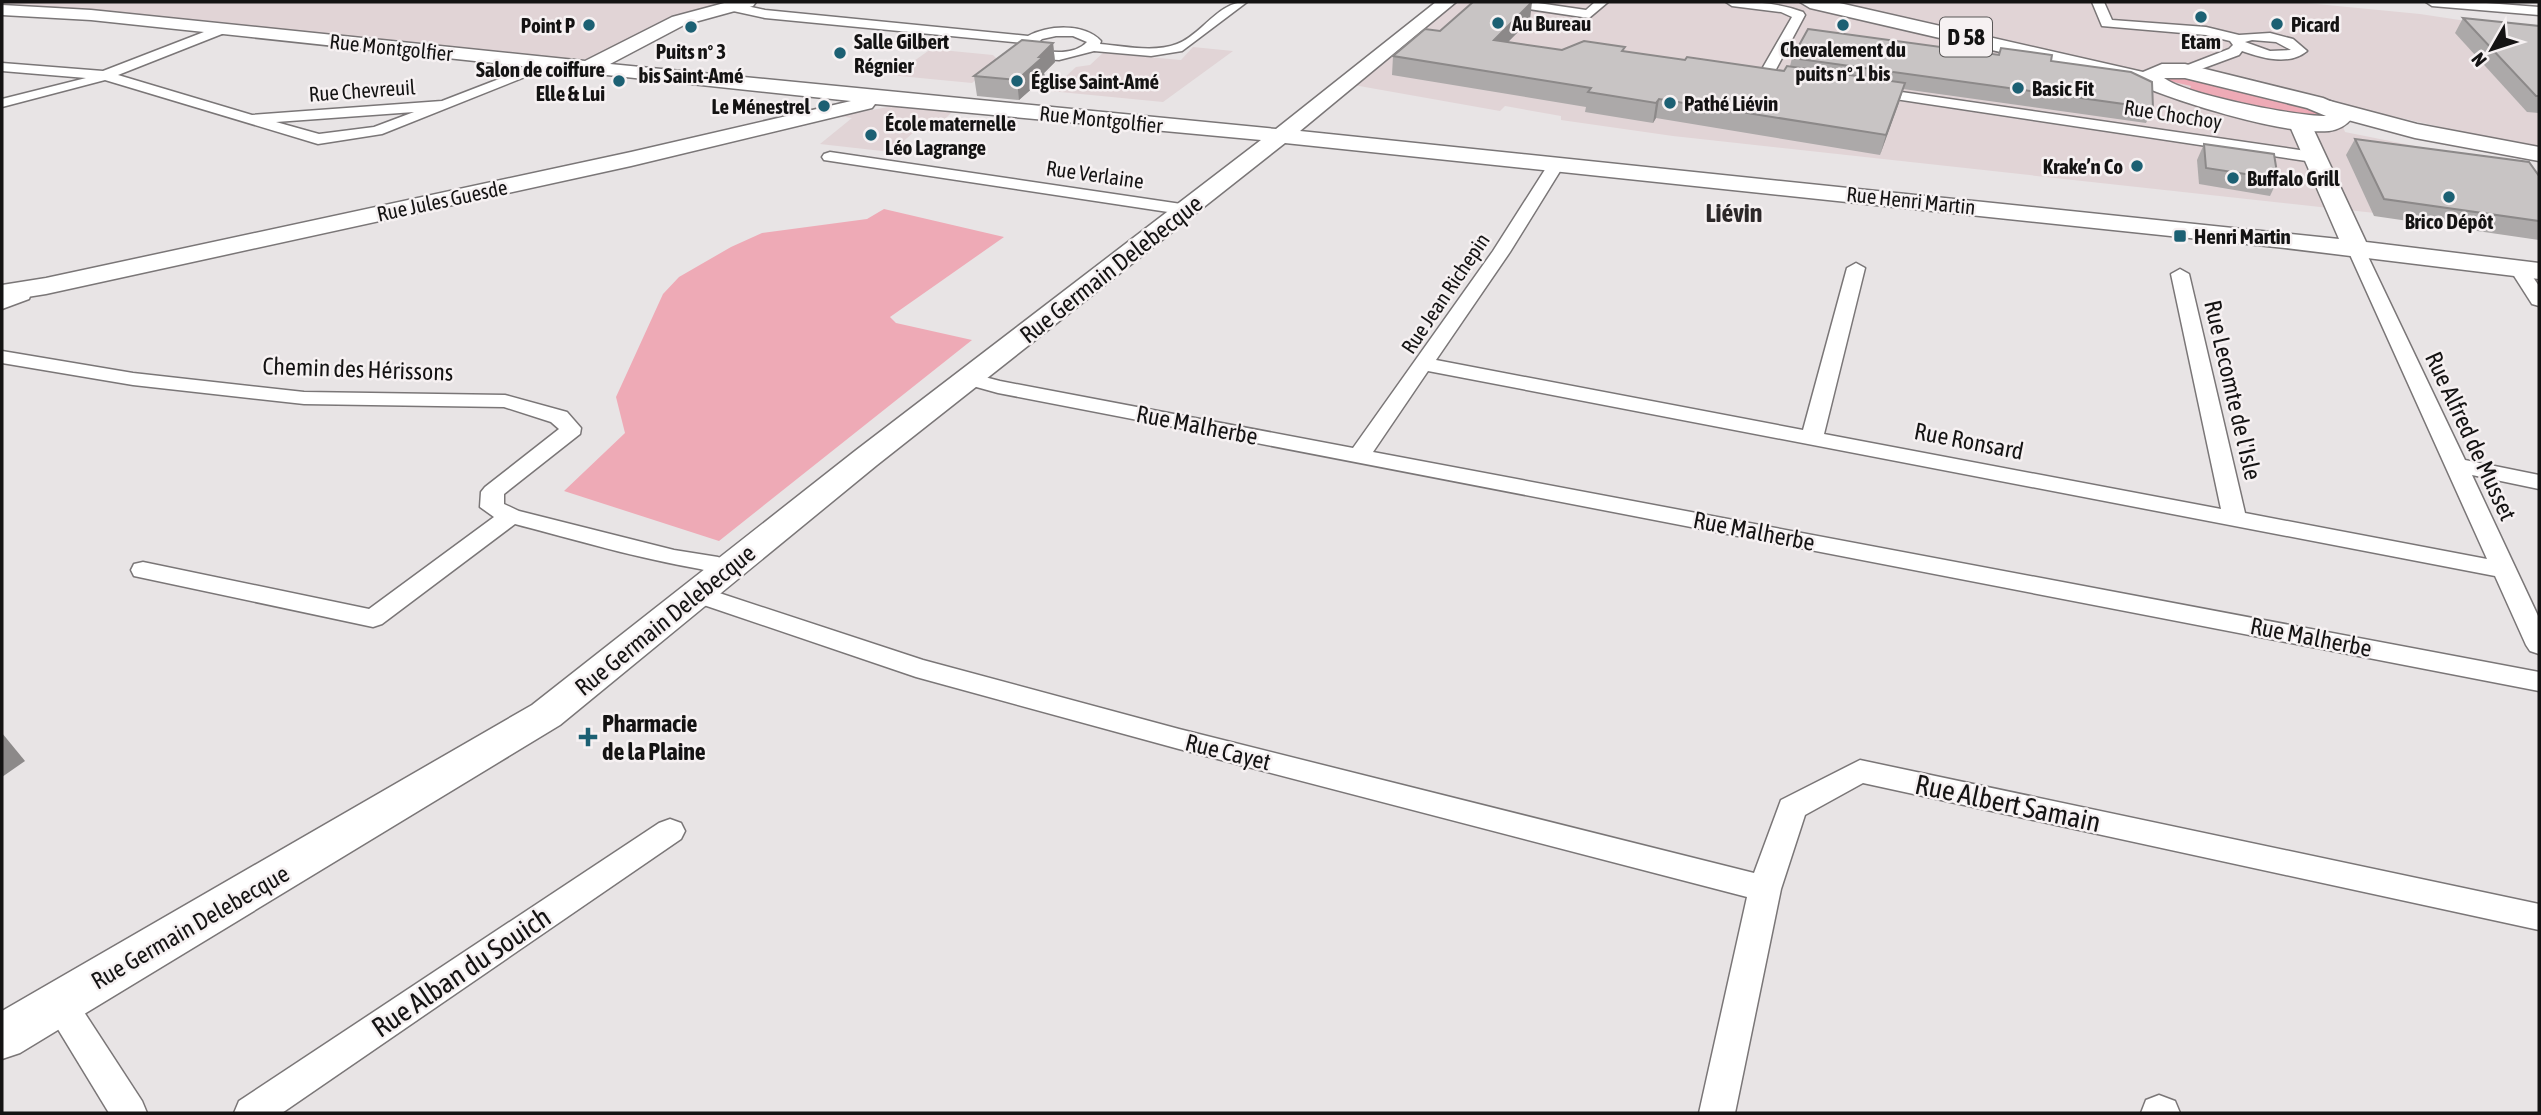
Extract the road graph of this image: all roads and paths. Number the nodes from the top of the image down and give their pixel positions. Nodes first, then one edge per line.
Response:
1 (747, 2) edge
2 (1241, 2) edge
3 (1447, 2) edge
4 (1508, 2) edge
5 (1602, 2) edge
6 (1732, 2) edge
7 (1810, 2) edge
8 (1849, 2) edge
9 (2098, 2) edge
10 (2432, 2) edge
11 (2456, 3) edge
12 (2474, 4) edge
13 (728, 6) junction
14 (2, 10) edge
15 (2539, 11) edge
16 (222, 29) junction
17 (1030, 40) junction
18 (2239, 42) junction
19 (1092, 47) junction
20 (2262, 53) junction
21 (553, 63) junction
22 (589, 66) junction
23 (2, 67) edge
24 (103, 75) junction
25 (2167, 75) junction
26 (2228, 81) junction
27 (1806, 82) edge
28 (1847, 88) edge
29 (880, 98) junction
30 (2, 103) edge
31 (444, 105) junction
32 (2329, 116) junction
33 (252, 119) junction
34 (2300, 124) junction
35 (1282, 135) junction
36 (2539, 153) edge
37 (830, 157) dead end
38 (2314, 157) junction
39 (2539, 162) edge
40 (1554, 163) junction
41 (1188, 210) junction
42 (2356, 248) junction
43 (1856, 268) dead end
44 (2529, 269) edge
45 (2180, 274) dead end
46 (9, 295) edge
47 (2539, 300) edge
48 (2, 357) edge
49 (1424, 364) junction
50 (969, 379) junction
51 (1812, 437) junction
52 (1363, 451) junction
53 (2454, 464) junction
54 (2539, 482) edge
55 (511, 516) junction
56 (2235, 519) junction
57 (143, 570) dead end
58 (2504, 570) junction
59 (712, 583) junction
60 (2539, 645) edge
61 (2539, 682) edge
62 (670, 831) dead end
63 (1765, 889) junction
64 (2539, 917) edge
65 (59, 1003) junction
66 (2, 1037) edge
67 (129, 1113) edge
68 (252, 1113) edge
69 (1717, 1113) edge

1 - 13 street
2 - 19 street
3 - 35 street, Rue Germain Delebecque
4 - 5 street
6 - 27 street
7 - 25 main road, D 58
8 - 25 main road, D 58
9 - 18 street
10 - 11 street
11 - 12 street
12 - 15 street
13 - 17 street
13 - 22 street
14 - 16 street, Rue Montgolfier
16 - 21 street, Rue Montgolfier
16 - 24 street
17 - 19 street
17 - 19 street
18 - 20 street
18 - 20 street
18 - 25 street
20 - 26 street
21 - 22 street, Rue Montgolfier
21 - 31 street
22 - 29 street, Rue Montgolfier
23 - 24 street
24 - 30 street
24 - 33 street, Rue Chevreuil
25 - 26 main road
25 - 34 main road
26 - 32 main road
28 - 38 street, Rue Chochoy
29 - 35 street, Rue Montgolfier
29 - 46 street, Rue Jules Guesde
31 - 33 street, Rue Chevreuil
31 - 33 street, Rue Chevreuil
32 - 34 main road
32 - 36 main road
32 - 39 main road
34 - 38 street
35 - 40 street, Rue Henri Martin
35 - 41 street, Rue Germain Delebecque
37 - 41 street, Rue Verlaine
38 - 42 street
40 - 42 street, Rue Henri Martin
40 - 49 street, Rue Jean Richepin
41 - 50 street, Rue Germain Delebecque
42 - 44 street, Rue Henri Martin
42 - 53 street, Rue Alfred de Musset
43 - 51 street
44 - 47 street
45 - 56 street, Rue Lecomte de l'Isle
48 - 55 street, Chemin des Hérissons
49 - 51 street, Rue Ronsard
49 - 52 street, Rue Jean Richepin
50 - 52 street, Rue Malherbe
50 - 59 street, Rue Germain Delebecque
51 - 56 street, Rue Ronsard
52 - 61 street, Rue Malherbe
53 - 54 street
53 - 58 street, Rue Alfred de Musset
55 - 57 street
55 - 59 street, Rue Cayet
56 - 58 street, Rue Ronsard
58 - 60 street, Rue Alfred de Musset
59 - 63 street, Rue Cayet
59 - 65 street, Rue Germain Delebecque
62 - 68 street, Rue Alban du Souich
63 - 64 street, Rue Albert Samain
63 - 69 street, Rue Albert Samain
65 - 66 street, Rue Germain Delebecque
65 - 67 street

